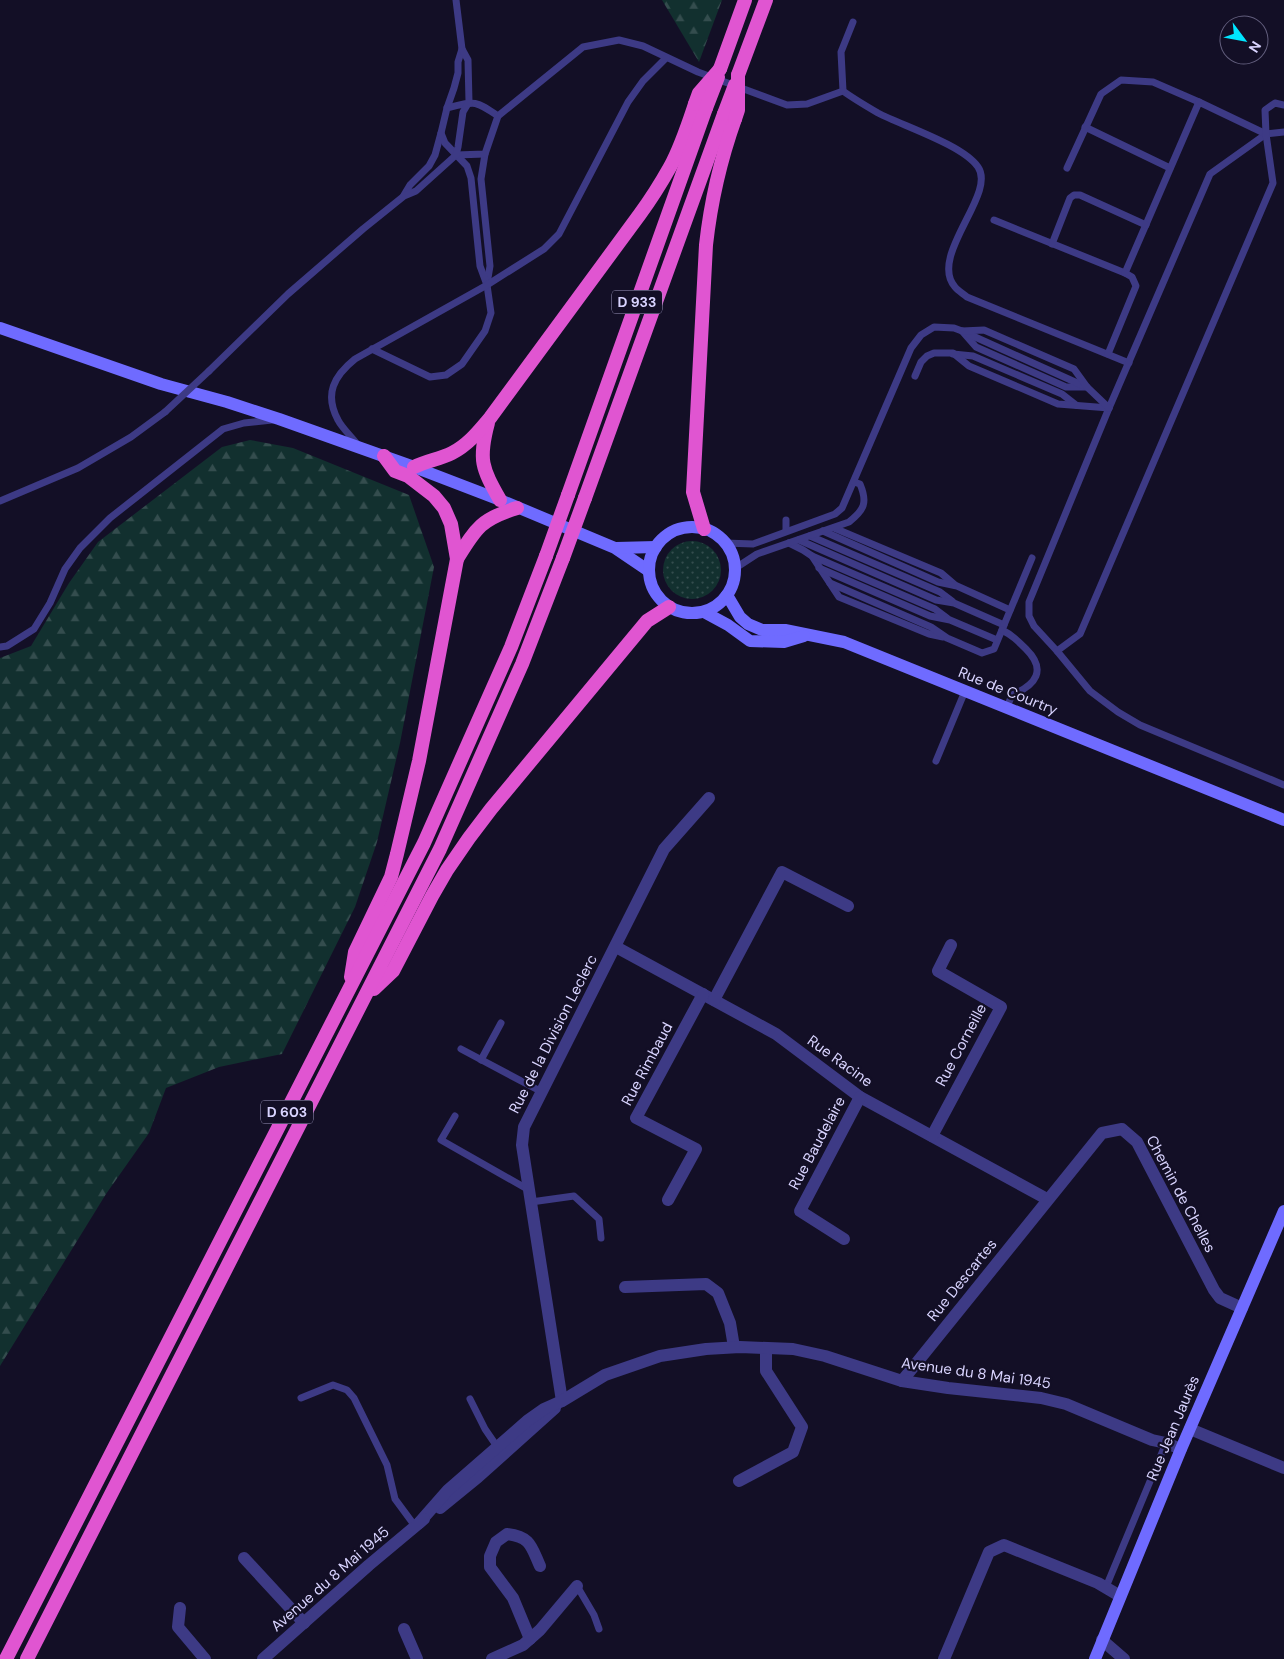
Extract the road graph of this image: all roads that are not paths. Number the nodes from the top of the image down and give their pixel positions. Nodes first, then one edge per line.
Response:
1 (456, 0) edge
2 (745, 0) edge
3 (766, 0) edge
4 (853, 22) dead end
5 (462, 49) junction
6 (666, 58) junction
7 (843, 91) junction
8 (469, 102) junction
9 (1199, 102) junction
10 (1284, 105) edge
11 (701, 106) junction
12 (447, 108) junction
13 (498, 116) junction
14 (730, 117) junction
15 (1086, 127) junction
16 (1284, 132) edge
17 (441, 134) junction
18 (1266, 134) junction
19 (485, 154) junction
20 (456, 155) junction
21 (1067, 168) dead end
22 (1170, 168) junction
23 (404, 196) junction
24 (994, 220) dead end
25 (1146, 224) junction
26 (1052, 244) junction
27 (1125, 273) junction
28 (487, 285) junction
29 (0, 328) edge
30 (962, 331) junction
31 (372, 349) junction
32 (1108, 354) junction
33 (1129, 363) junction
34 (915, 376) dead end
35 (1087, 387) junction
36 (1109, 408) junction
37 (490, 418) junction
38 (280, 419) junction
39 (358, 447) junction
40 (384, 456) junction
41 (414, 467) junction
42 (854, 482) junction
43 (568, 495) joint
44 (585, 498) joint
45 (500, 500) junction
46 (0, 501) edge
47 (517, 508) junction
48 (786, 520) dead end
49 (834, 528) junction
50 (704, 529) junction
51 (786, 531) junction
52 (823, 531) junction
53 (810, 536) junction
54 (799, 540) junction
55 (725, 543) junction
56 (789, 543) junction
57 (656, 547) junction
58 (616, 548) junction
59 (812, 556) junction
60 (1032, 558) dead end
61 (457, 559) junction
62 (819, 568) junction
63 (734, 569) junction
64 (649, 571) junction
65 (957, 586) junction
66 (727, 595) junction
67 (954, 603) junction
68 (669, 607) junction
69 (1010, 610) junction
70 (704, 612) junction
71 (950, 620) junction
72 (1002, 628) junction
73 (809, 635) junction
74 (997, 640) junction
75 (0, 647) edge
76 (1057, 651) junction
77 (965, 691) junction
78 (1007, 707) junction
79 (936, 761) dead end
80 (1284, 785) edge
81 (709, 798) dead end
82 (1284, 820) edge
83 (848, 906) dead end
84 (951, 945) dead end
85 (616, 947) junction
86 (349, 990) junction
87 (708, 997) junction
88 (365, 998) junction
89 (501, 1023) dead end
90 (461, 1049) dead end
91 (481, 1060) junction
92 (542, 1092) junction
93 (860, 1097) junction
94 (455, 1116) dead end
95 (932, 1136) junction
96 (530, 1196) junction
97 (1047, 1199) junction
98 (668, 1200) dead end
99 (1284, 1211) edge
100 (601, 1238) dead end
101 (844, 1239) dead end
102 (625, 1287) dead end
103 (1242, 1308) junction
104 (734, 1348) junction
105 (766, 1348) junction
106 (902, 1381) junction
107 (301, 1398) dead end
108 (470, 1399) dead end
109 (562, 1401) junction
110 (1190, 1429) junction
111 (1166, 1443) junction
112 (498, 1448) junction
113 (1181, 1449) junction
114 (1284, 1468) edge
115 (739, 1481) dead end
116 (417, 1525) junction
117 (244, 1558) dead end
118 (540, 1566) dead end
119 (577, 1586) joint
120 (1106, 1587) junction
121 (1120, 1596) junction
122 (180, 1608) dead end
123 (304, 1623) junction
124 (404, 1629) dead end
125 (599, 1629) dead end
126 (530, 1639) junction
127 (1102, 1640) junction
128 (6, 1659) edge
129 (27, 1659) edge
130 (205, 1659) edge
131 (263, 1659) edge
132 (418, 1659) edge
133 (492, 1659) edge
134 (944, 1659) edge
135 (1095, 1659) edge
136 (1124, 1659) edge

1 - 5 lane
2 - 11 highway, D 933, bridge
3 - 14 highway, D 933, bridge
4 - 7 lane
5 - 8 lane
5 - 12 lane
6 - 7 lane
6 - 13 lane
6 - 28 lane
7 - 32 lane
8 - 12 lane
8 - 13 lane
8 - 20 lane
9 - 15 lane
9 - 18 lane
9 - 22 lane
10 - 18 lane
11 - 37 highway
11 - 43 highway, D 933
12 - 17 lane
13 - 19 lane
14 - 44 highway, D 933
14 - 50 highway
15 - 21 lane
15 - 22 lane
16 - 18 lane
17 - 20 lane
17 - 23 lane
18 - 33 lane
18 - 76 lane
19 - 20 lane
19 - 28 lane
20 - 23 lane
20 - 28 lane
22 - 25 lane
23 - 46 lane, bridge
24 - 26 lane
25 - 26 lane
25 - 27 lane
26 - 27 lane
27 - 32 lane
28 - 31 lane
28 - 31 lane
29 - 38 main road
30 - 35 lane
30 - 35 lane
30 - 42 lane
31 - 39 lane
32 - 33 lane
33 - 36 lane
34 - 36 lane
35 - 36 lane
36 - 76 lane
37 - 41 highway
37 - 45 highway
38 - 39 main road
38 - 75 lane
39 - 40 main road
40 - 41 main road
40 - 61 highway
41 - 45 main road
42 - 49 lane
42 - 51 lane
43 - 86 highway, D 603, bridge
44 - 88 highway, D 603, bridge
45 - 47 main road
47 - 58 main road
47 - 61 highway
48 - 51 lane
49 - 52 lane
49 - 65 lane
50 - 55 main road
50 - 57 main road
51 - 55 lane
52 - 53 lane
52 - 65 lane
53 - 54 lane
53 - 67 lane
54 - 56 lane
54 - 67 lane
55 - 63 main road
56 - 59 lane
56 - 63 lane
57 - 58 main road
57 - 64 main road
58 - 64 main road
59 - 62 lane
59 - 71 lane
60 - 69 lane
61 - 86 highway
62 - 71 lane
62 - 74 lane
63 - 66 main road
64 - 68 main road
65 - 69 lane
66 - 70 main road
66 - 73 main road, Rue de Courtry
67 - 72 lane
68 - 70 main road
68 - 88 highway
69 - 72 lane
70 - 73 main road
71 - 74 lane
72 - 74 lane
72 - 78 lane
73 - 77 main road, Rue de Courtry
76 - 80 lane
77 - 78 main road, Rue de Courtry
77 - 79 lane
78 - 82 main road, Rue de Courtry
81 - 85 street, Rue de la Division Leclerc
83 - 87 street
84 - 95 street, Rue Corneille
85 - 87 street, Rue Racine
85 - 92 street, Rue de la Division Leclerc
86 - 128 highway, D 603
87 - 93 street, Rue Racine
87 - 98 street, Rue Rimbaud
88 - 129 highway, D 603
89 - 91 lane
90 - 91 lane
91 - 92 lane
92 - 96 street, Rue de la Division Leclerc
93 - 95 street, Rue Racine
93 - 101 street, Rue Baudelaire
94 - 96 lane
95 - 97 street, Rue Racine
96 - 100 lane
96 - 109 street, Rue de la Division Leclerc
97 - 103 street, Chemin de Chelles
97 - 106 street, Rue Descartes
99 - 103 main road, Rue Jean Jaurès
102 - 104 street
103 - 110 main road, Rue Jean Jaurès
104 - 105 street, Avenue du 8 Mai 1945
104 - 109 street, Avenue du 8 Mai 1945
105 - 106 street, Avenue du 8 Mai 1945
105 - 115 street
106 - 111 street, Avenue du 8 Mai 1945
107 - 116 lane
108 - 112 lane
109 - 112 street, Avenue du 8 Mai 1945
109 - 116 street, Avenue du 8 Mai 1945
110 - 113 main road, Rue Jean Jaurès
110 - 114 street
111 - 113 street, Avenue du 8 Mai 1945
111 - 120 lane
112 - 116 street, Avenue du 8 Mai 1945
113 - 121 main road, Rue Jean Jaurès
116 - 123 street, Avenue du 8 Mai 1945
117 - 123 street
118 - 126 street
119 - 125 lane
119 - 126 street
120 - 121 street
120 - 134 street
121 - 127 main road, Rue Jean Jaurès
122 - 130 street
123 - 131 street, Avenue du 8 Mai 1945
124 - 132 street
126 - 133 street
127 - 135 main road, Rue Jean Jaurès
127 - 136 street

